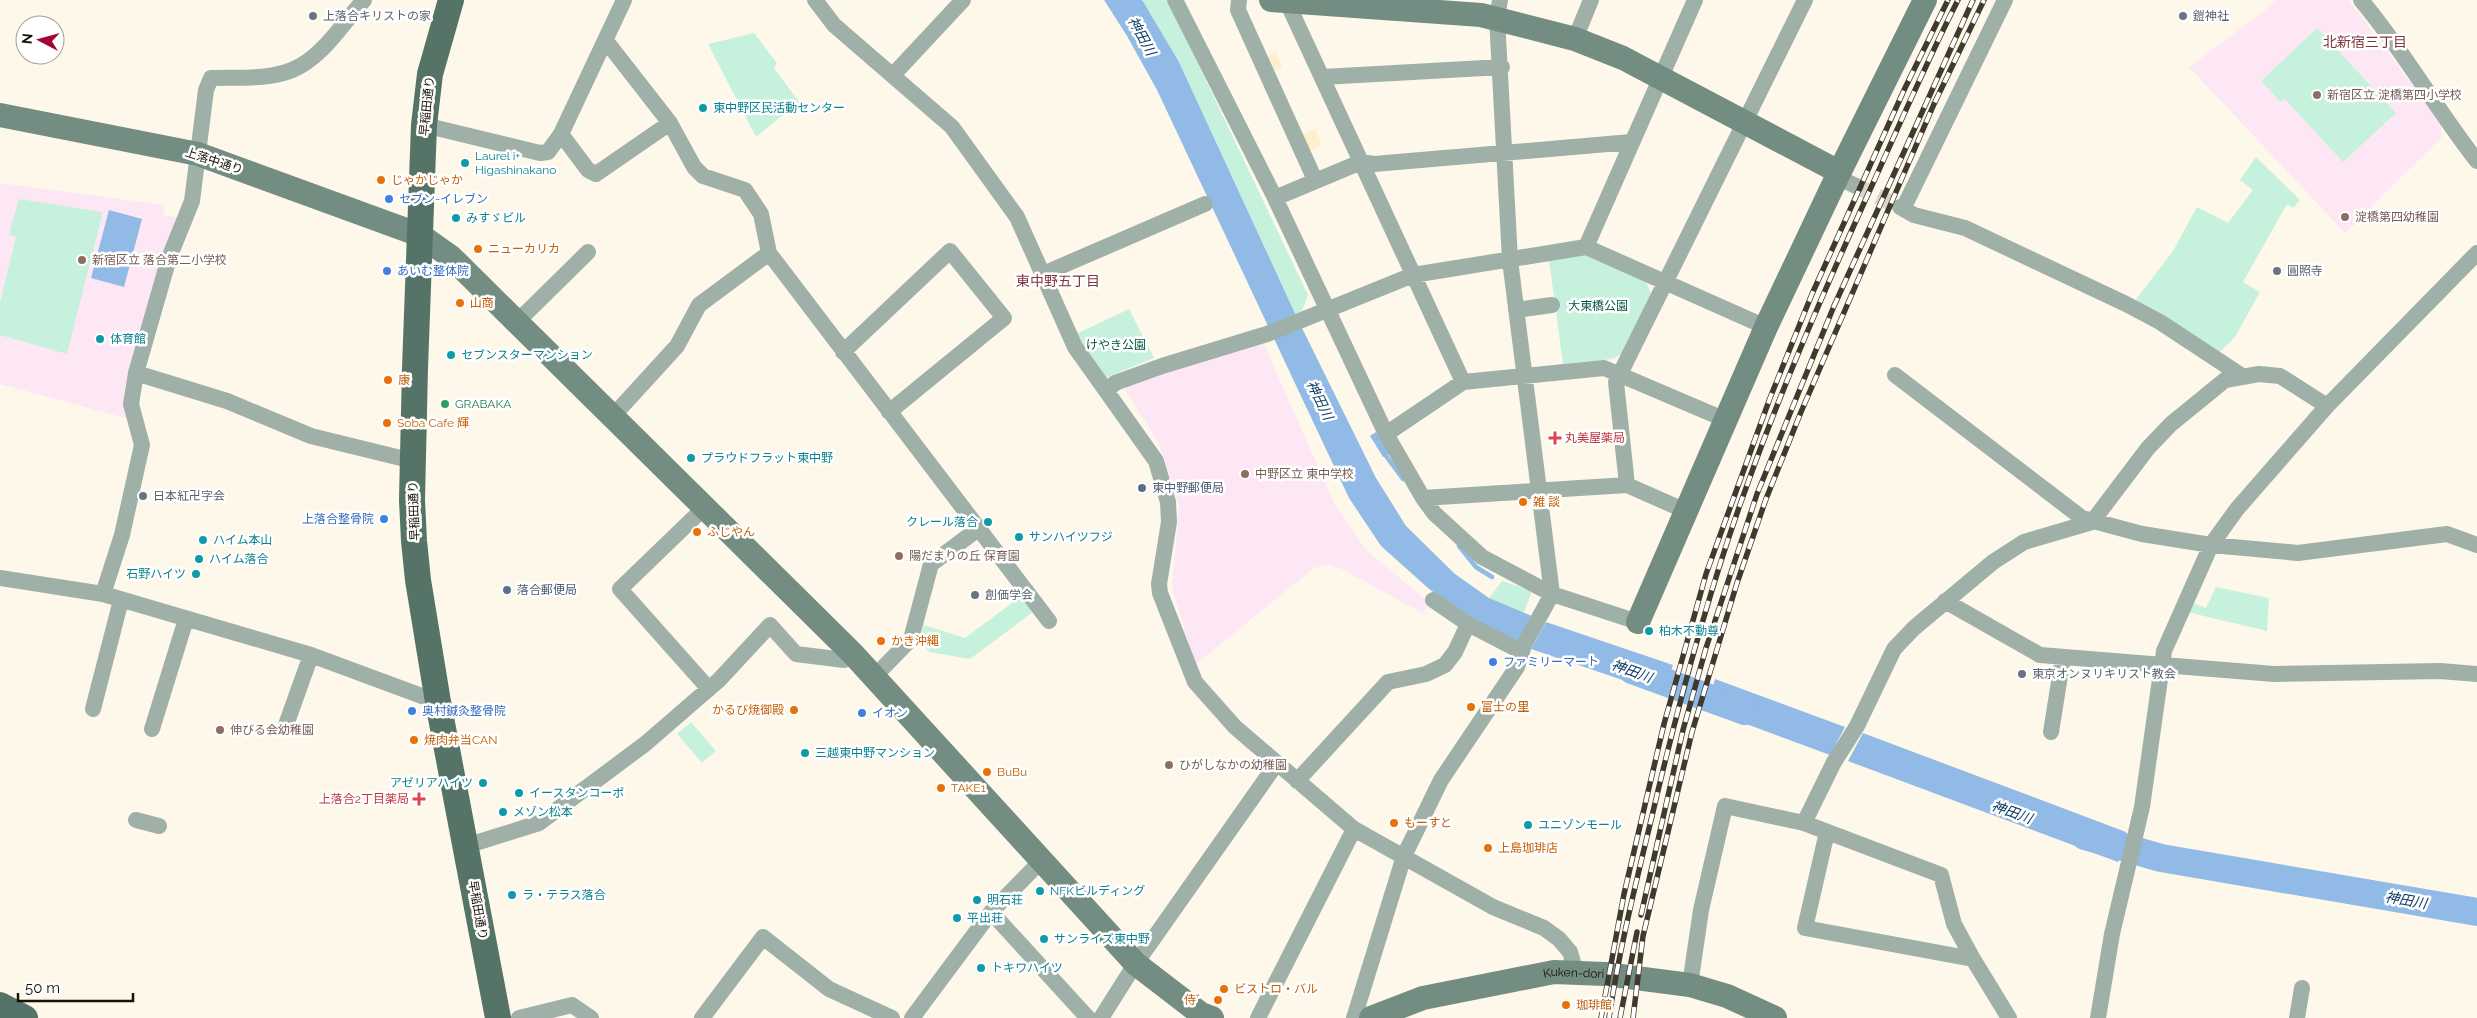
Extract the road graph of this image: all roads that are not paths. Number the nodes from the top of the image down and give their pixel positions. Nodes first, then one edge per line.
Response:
1 (364, 0) edge
2 (451, 0) edge
3 (624, 0) edge
4 (815, 0) edge
5 (963, 0) edge
6 (1176, 0) edge
7 (1239, 0) edge
8 (1282, 0) edge
9 (1591, 0) edge
10 (1695, 0) edge
11 (1804, 0) edge
12 (1925, 0) edge
13 (2005, 0) edge
14 (2361, 0) edge
15 (1381, 2) edge
16 (1499, 9) edge
17 (1575, 39) junction
18 (606, 41) junction
19 (1502, 67) junction
20 (893, 75) junction
21 (1323, 77) junction
22 (1661, 77) junction
23 (0, 115) edge
24 (1744, 121) junction
25 (670, 123) junction
26 (424, 126) junction
27 (561, 134) junction
28 (1631, 142) junction
29 (1505, 153) junction
30 (198, 154) junction
31 (2477, 161) edge
32 (1361, 162) junction
33 (1844, 179) junction
34 (1315, 180) junction
35 (1274, 198) junction
36 (1205, 204) dead end
37 (420, 235) junction
38 (1586, 247) junction
39 (588, 252) dead end
40 (768, 253) junction
41 (2477, 253) edge
42 (1510, 260) junction
43 (1043, 274) junction
44 (1414, 275) junction
45 (1664, 282) junction
46 (1552, 305) dead end
47 (1327, 310) junction
48 (1516, 310) junction
49 (517, 322) junction
50 (1766, 327) junction
51 (843, 352) junction
52 (136, 372) junction
53 (1619, 373) junction
54 (1895, 375) dead end
55 (1524, 376) junction
56 (2242, 376) junction
57 (1463, 382) junction
58 (1106, 391) junction
59 (2327, 406) junction
60 (890, 412) junction
61 (613, 416) junction
62 (1726, 420) junction
63 (1386, 434) junction
64 (413, 461) junction
65 (1627, 485) junction
66 (1539, 490) junction
67 (1422, 498) junction
68 (704, 508) junction
69 (1686, 511) junction
70 (2092, 522) junction
71 (978, 529) junction
72 (2211, 545) junction
73 (2477, 545) edge
74 (0, 578) edge
75 (103, 594) junction
76 (1552, 594) junction
77 (121, 600) junction
78 (1433, 600) dead end
79 (1945, 601) junction
80 (186, 619) junction
81 (1049, 621) dead end
82 (1638, 622) joint
83 (1468, 624) junction
84 (1523, 649) junction
85 (853, 654) junction
86 (310, 655) junction
87 (2063, 657) junction
88 (2162, 665) junction
89 (2477, 674) edge
90 (875, 676) junction
91 (709, 688) junction
92 (438, 702) junction
93 (93, 709) dead end
94 (286, 725) dead end
95 (152, 729) dead end
96 (2051, 732) dead end
97 (1276, 763) junction
98 (1297, 781) junction
99 (136, 820) dead end
100 (1804, 823) junction
101 (159, 826) dead end
102 (1354, 829) junction
103 (1827, 832) junction
104 (466, 846) junction
105 (1404, 856) junction
106 (1041, 862) junction
107 (991, 912) junction
108 (1973, 959) junction
109 (1136, 964) junction
110 (1576, 972) junction
111 (1690, 985) junction
112 (2302, 988) dead end
113 (0, 1005) edge
114 (25, 1018) edge
115 (498, 1018) edge
116 (519, 1018) edge
117 (591, 1018) edge
118 (702, 1018) edge
119 (892, 1018) edge
120 (912, 1018) edge
121 (1088, 1018) edge
122 (1101, 1018) edge
123 (1212, 1018) edge
124 (1258, 1018) edge
125 (1354, 1018) edge
126 (1371, 1018) edge
127 (1775, 1018) edge
128 (2009, 1018) edge
129 (2098, 1018) edge
130 (2297, 1018) edge

1 - 30 street
2 - 26 main road, 早稲田通り
3 - 18 street
4 - 20 street
5 - 20 street
6 - 35 street
7 - 34 street
8 - 15 street
8 - 21 street
9 - 17 street
10 - 22 street
11 - 24 street
12 - 33 street
13 - 56 street
14 - 31 street
15 - 16 street
16 - 17 street
16 - 19 street
17 - 22 street
18 - 25 street
18 - 27 street
19 - 21 street
19 - 29 street
20 - 43 street
21 - 32 street
22 - 24 street
22 - 28 street
23 - 30 street, 上落中通り
24 - 33 street
24 - 45 street
25 - 27 street
25 - 40 street
26 - 27 street
26 - 37 main road, 早稲田通り
28 - 29 street
28 - 38 street
29 - 32 street
29 - 42 street
30 - 37 street, 上落中通り
30 - 52 street
32 - 34 street
32 - 44 street
33 - 50 street
34 - 35 street
35 - 47 street
36 - 43 street
37 - 49 street, 上落中通り
37 - 64 main road, 早稲田通り
38 - 42 street
38 - 45 street
39 - 49 street
40 - 51 street
40 - 61 street
41 - 59 street
42 - 44 street
42 - 48 street
43 - 58 street
44 - 47 street
44 - 57 street
45 - 50 street
45 - 53 street
46 - 48 street
47 - 58 street
47 - 63 street
48 - 55 street
49 - 61 street, 上落中通り
50 - 62 street
51 - 60 street
51 - 60 street
52 - 64 street
52 - 75 street
53 - 55 street
53 - 62 street
53 - 65 street
54 - 70 street
55 - 57 street
55 - 66 street
56 - 59 street
56 - 70 street
57 - 63 street
58 - 97 street
59 - 72 street
60 - 71 street
61 - 68 street, 上落中通り
62 - 69 street
63 - 67 street
64 - 92 main road, 早稲田通り
65 - 66 street
65 - 69 street
66 - 67 street
66 - 76 street
67 - 76 street
68 - 85 street, 上落中通り
68 - 91 street
69 - 82 street
70 - 72 street
70 - 79 street
71 - 81 street
71 - 90 street
72 - 73 street
72 - 88 street
74 - 75 street
75 - 77 street
76 - 82 street
76 - 84 street
77 - 80 street
77 - 93 street
78 - 83 street
79 - 87 street
79 - 100 street
80 - 86 street
80 - 95 street
83 - 84 street
83 - 98 street
84 - 105 street
85 - 90 street, 上落中通り
85 - 91 street
86 - 92 street
86 - 94 street
87 - 88 street
87 - 96 street
88 - 89 street
88 - 129 street
90 - 106 street, 上落中通り
91 - 104 street
92 - 104 main road, 早稲田通り
97 - 98 street
97 - 109 street
98 - 102 street
99 - 101 street
100 - 103 street
100 - 111 street
102 - 105 street
102 - 124 street
103 - 108 street
103 - 108 street
104 - 115 main road, 早稲田通り
105 - 110 street
105 - 125 street
106 - 107 street
106 - 109 street, 上落中通り
107 - 120 street
107 - 121 street
108 - 128 street
109 - 122 street
109 - 123 street, 上落中通り
110 - 111 street, Kuken-dori
110 - 126 street, Kuken-dori
111 - 127 street, Kuken-dori
112 - 130 street
113 - 114 main road
116 - 117 street
118 - 119 street

